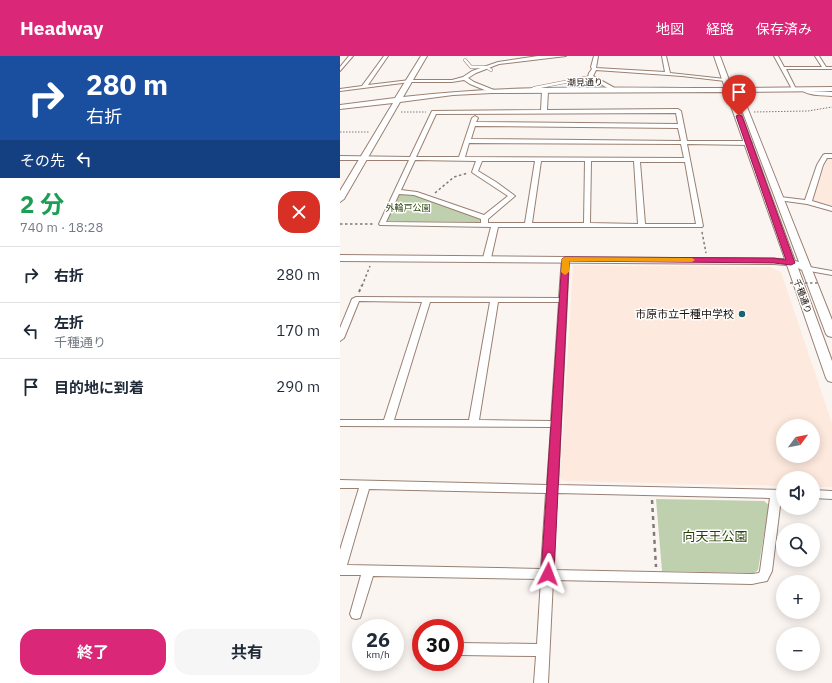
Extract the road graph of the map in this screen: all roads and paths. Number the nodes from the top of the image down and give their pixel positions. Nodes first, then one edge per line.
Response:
1 (351, 56) edge
2 (386, 56) edge
3 (424, 56) edge
4 (564, 56) edge
5 (596, 56) edge
6 (664, 56) edge
7 (717, 56) edge
8 (725, 56) edge
9 (776, 56) edge
10 (817, 56) edge
11 (531, 57) edge
12 (465, 60) dead end
13 (783, 68) junction
14 (825, 68) junction
15 (832, 68) edge
16 (489, 69) junction
17 (595, 69) junction
18 (340, 70) edge
19 (668, 74) junction
20 (590, 77) junction
21 (465, 78) junction
22 (725, 80) junction
23 (410, 81) junction
24 (364, 87) junction
25 (802, 89) junction
26 (832, 89) edge
27 (340, 90) edge
28 (613, 90) junction
29 (733, 90) junction
30 (794, 90) junction
31 (492, 91) junction
32 (530, 91) junction
33 (545, 91) junction
34 (832, 94) edge
35 (399, 99) junction
36 (340, 107) edge
37 (832, 107) edge
38 (391, 112) junction
39 (434, 112) junction
40 (477, 112) junction
41 (544, 112) junction
42 (746, 113) junction
43 (473, 124) junction
44 (680, 126) junction
45 (340, 132) edge
46 (378, 132) junction
47 (467, 141) junction
48 (683, 142) junction
49 (749, 143) junction
50 (832, 156) edge
51 (340, 158) edge
52 (363, 158) junction
53 (412, 158) junction
54 (461, 159) junction
55 (479, 159) junction
56 (538, 159) junction
57 (588, 160) junction
58 (637, 160) junction
59 (686, 160) junction
60 (475, 172) junction
61 (396, 192) junction
62 (430, 197) junction
63 (340, 199) edge
64 (780, 199) junction
65 (808, 202) junction
66 (832, 209) edge
67 (484, 221) junction
68 (340, 224) edge
69 (382, 224) junction
70 (495, 225) junction
71 (528, 225) junction
72 (586, 225) junction
73 (642, 226) junction
74 (700, 226) junction
75 (340, 258) edge
76 (374, 258) junction
77 (487, 258) junction
78 (565, 259) junction
79 (708, 260) junction
80 (791, 263) junction
81 (807, 268) junction
82 (832, 273) edge
83 (790, 283) dead end
84 (820, 283) dead end
85 (356, 299) junction
86 (427, 299) junction
87 (495, 299) junction
88 (563, 300) junction
89 (832, 334) edge
90 (340, 338) edge
91 (832, 378) edge
92 (340, 423) edge
93 (388, 423) junction
94 (473, 424) junction
95 (556, 424) junction
96 (340, 484) edge
97 (365, 485) junction
98 (552, 489) junction
99 (652, 491) junction
100 (776, 494) edge
101 (820, 494) edge
102 (832, 494) edge
103 (776, 515) edge
104 (369, 570) junction
105 (548, 574) junction
106 (657, 576) junction
107 (356, 614) dead end
108 (464, 649) edge
109 (543, 650) junction
110 (541, 683) edge

1 - 18 street
2 - 24 street
3 - 23 street
4 - 11 street
5 - 17 street
6 - 19 street
7 - 22 street, 千種通り
8 - 29 street, 千種通り
9 - 13 street
10 - 14 street
11 - 16 street
12 - 16 lane
13 - 14 street
13 - 30 street
14 - 15 street
16 - 21 street
17 - 19 street
17 - 20 street
19 - 22 street
20 - 28 street
20 - 32 lane
21 - 23 street
21 - 31 street
22 - 29 street, 千種通り
23 - 24 street
23 - 35 street
24 - 27 street
25 - 26 street, 潮見通り
25 - 30 street, 潮見通り
25 - 34 street
28 - 29 street, 潮見通り
28 - 33 street, 潮見通り
29 - 30 street, 潮見通り
29 - 42 street, 千種通り
29 - 49 street, 千種通り
31 - 32 street, 潮見通り
31 - 35 street, 潮見通り
32 - 33 street, 潮見通り
33 - 41 street
35 - 36 street, 潮見通り
35 - 38 street
37 - 42 path
38 - 39 path
38 - 46 street
39 - 40 street
39 - 53 street
40 - 41 street
40 - 43 street
41 - 44 street
42 - 64 street, 千種通り
43 - 44 street
43 - 47 street
44 - 48 street
45 - 46 path
46 - 52 street
47 - 48 street
47 - 54 street
48 - 49 street
48 - 59 street
49 - 80 street, 千種通り
50 - 65 street
51 - 52 street
52 - 53 street
52 - 63 street
53 - 54 street
53 - 61 street
54 - 55 street
55 - 56 street
55 - 60 street
56 - 57 street
56 - 71 street
57 - 58 street
57 - 72 street
58 - 59 street
58 - 73 street
59 - 74 street
60 - 62 path
60 - 67 street
61 - 62 street
61 - 69 street
62 - 67 street
64 - 65 street
64 - 81 street, 千種通り
65 - 66 street
67 - 69 street
67 - 70 street
68 - 69 path
70 - 71 street
70 - 77 street
71 - 72 street
72 - 73 street
73 - 74 street
74 - 79 path
75 - 76 street
76 - 77 street
76 - 85 path
77 - 78 street
78 - 79 street
78 - 88 street
79 - 80 street
80 - 81 street
80 - 91 street, 千種通り
81 - 82 street
81 - 89 street, 千種通り
83 - 84 path, bridge
85 - 86 street
85 - 90 street
86 - 87 street
86 - 93 street
87 - 88 street
87 - 94 street
88 - 95 street
92 - 93 street
93 - 94 street
94 - 95 street
95 - 98 street
96 - 97 street
97 - 98 street
97 - 104 street
98 - 99 street
98 - 105 street
99 - 100 street
99 - 106 path
101 - 102 street
103 - 106 street
104 - 105 street
104 - 107 street
105 - 106 street
105 - 109 street
108 - 109 street
109 - 110 street

